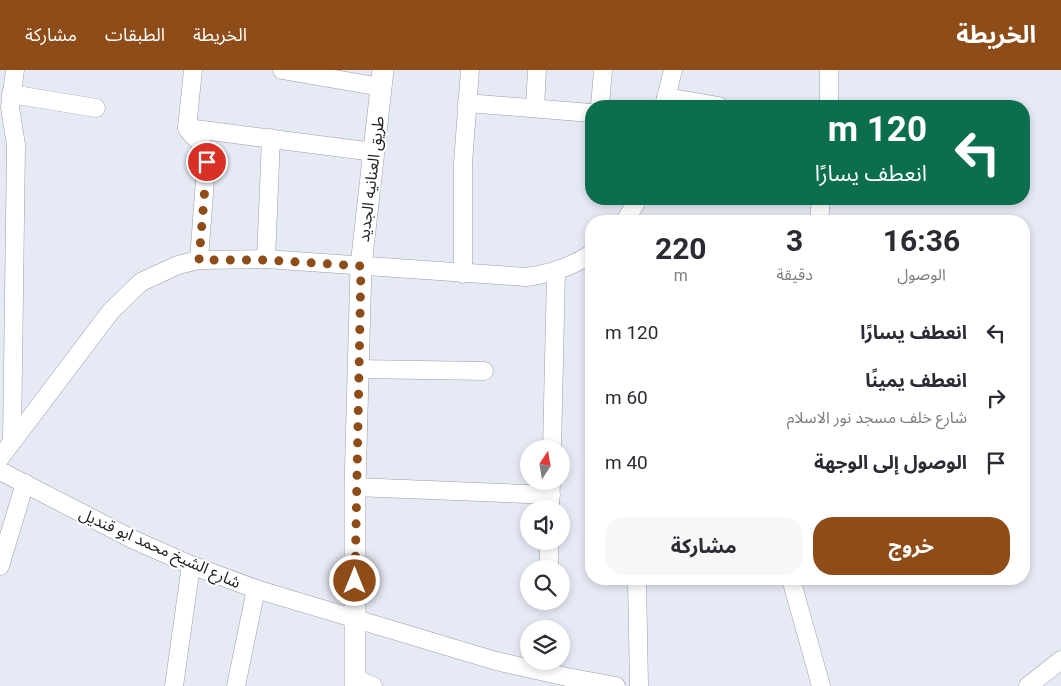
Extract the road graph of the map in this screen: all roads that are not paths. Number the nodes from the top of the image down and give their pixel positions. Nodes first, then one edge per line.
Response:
1 (15, 70) edge
2 (193, 70) edge
3 (282, 70) edge
4 (470, 70) edge
5 (537, 70) edge
6 (603, 70) edge
7 (673, 70) edge
8 (829, 70) edge
9 (382, 79) edge
10 (10, 94) junction
11 (600, 100) edge
12 (666, 100) edge
13 (829, 100) edge
14 (467, 103) junction
15 (96, 108) dead end
16 (535, 108) junction
17 (585, 112) edge
18 (187, 128) junction
19 (271, 138) junction
20 (374, 152) junction
21 (585, 258) edge
22 (199, 260) junction
23 (266, 260) junction
24 (361, 266) junction
25 (556, 272) junction
26 (463, 274) junction
27 (358, 369) junction
28 (484, 371) dead end
29 (552, 440) edge
30 (12, 442) junction
31 (0, 458) edge
32 (0, 471) edge
33 (26, 483) junction
34 (355, 487) junction
35 (551, 495) edge
36 (191, 565) junction
37 (0, 566) edge
38 (637, 585) edge
39 (793, 585) edge
40 (256, 589) junction
41 (355, 618) junction
42 (1061, 660) edge
43 (361, 684) edge
44 (174, 686) edge
45 (236, 686) edge
46 (616, 686) edge
47 (639, 686) edge
48 (820, 686) edge
49 (1028, 686) edge

1 - 10 street
2 - 18 street
3 - 9 street
4 - 14 street
5 - 16 street
6 - 11 street
7 - 12 street
8 - 13 street
9 - 20 street, طريق العنانيه الجديد
10 - 15 street
10 - 30 street
14 - 16 street
14 - 26 street
16 - 17 street
18 - 19 street
18 - 22 street
19 - 20 street
19 - 23 street
20 - 24 street, طريق العنانيه الجديد
21 - 25 street
22 - 23 street
22 - 30 street
23 - 24 street
24 - 26 street
24 - 27 street, طريق العنانيه الجديد
25 - 26 street
25 - 29 street
27 - 28 street
27 - 34 street, طريق العنانيه الجديد
30 - 31 street
32 - 33 street, شارع الشيخ محمد ابو قنديل
33 - 36 street, شارع الشيخ محمد ابو قنديل
33 - 37 street
34 - 35 street
34 - 41 street, طريق العنانيه الجديد
36 - 40 street, شارع الشيخ محمد ابو قنديل
36 - 44 street
38 - 47 street
39 - 48 street
40 - 41 street, شارع الشيخ محمد ابو قنديل
40 - 45 street
41 - 43 street, طريق العنانيه الجديد
41 - 46 street, شارع الشيخ محمد ابو قنديل
42 - 49 street

